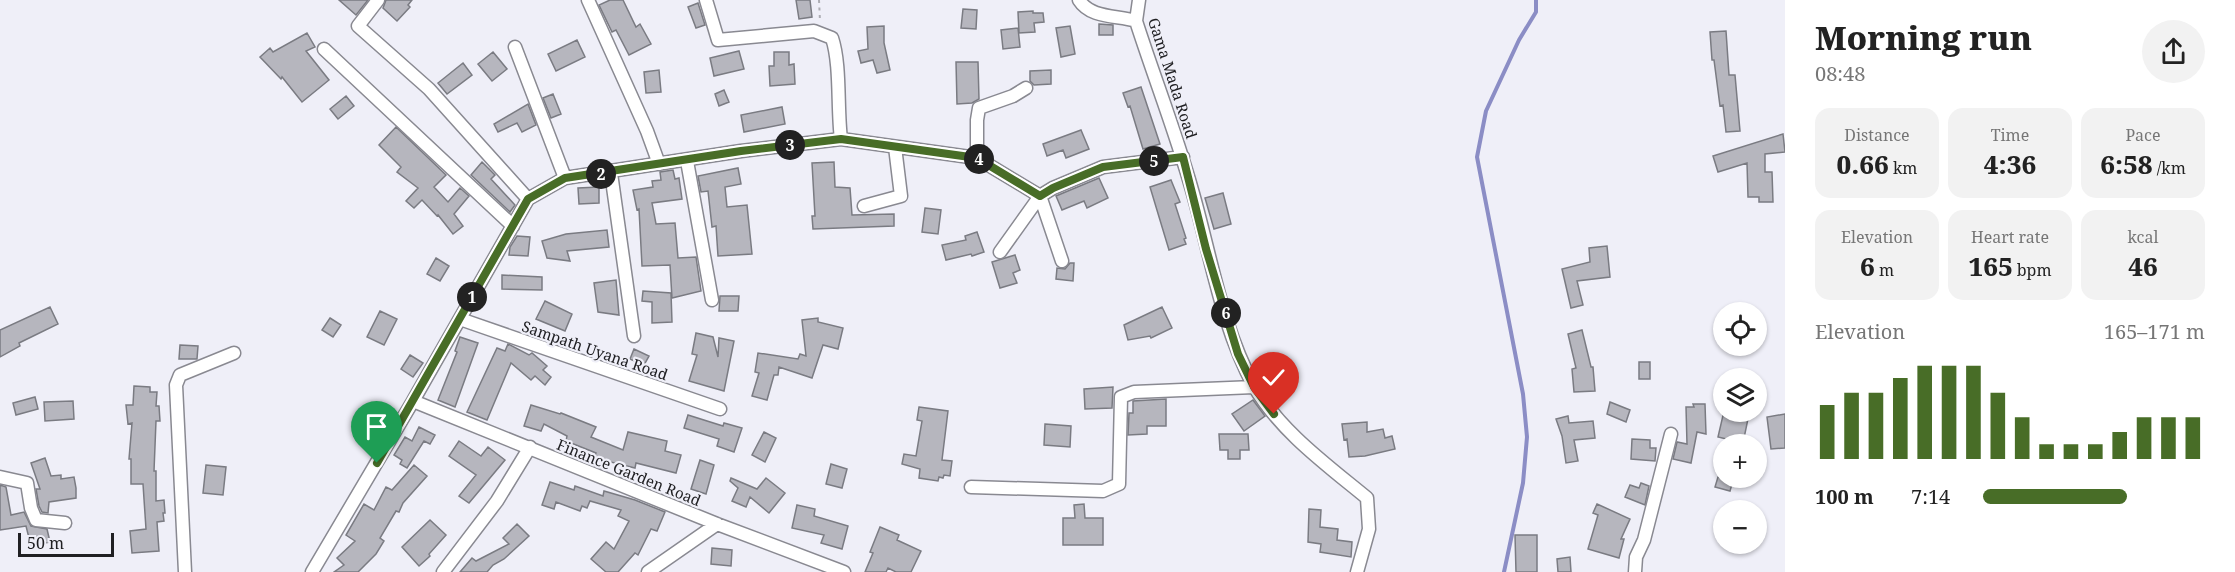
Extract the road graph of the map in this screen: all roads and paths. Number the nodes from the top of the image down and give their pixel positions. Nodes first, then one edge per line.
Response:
1 (378, 0) edge
2 (588, 0) edge
3 (706, 0) edge
4 (819, 0) edge
5 (1079, 0) edge
6 (1139, 0) edge
7 (1136, 21) junction
8 (820, 33) junction
9 (515, 47) dead end
10 (324, 49) dead end
11 (1026, 88) dead end
12 (841, 139) junction
13 (895, 147) junction
14 (1183, 157) junction
15 (977, 158) junction
16 (687, 161) junction
17 (659, 165) junction
18 (611, 172) junction
19 (565, 178) junction
20 (1040, 196) junction
21 (528, 199) junction
22 (864, 206) dead end
23 (513, 226) junction
24 (1000, 252) dead end
25 (1062, 261) dead end
26 (712, 300) dead end
27 (460, 319) junction
28 (634, 336) dead end
29 (234, 353) dead end
30 (1254, 387) junction
31 (413, 401) junction
32 (720, 409) dead end
33 (1671, 434) dead end
34 (530, 447) junction
35 (0, 477) edge
36 (971, 487) dead end
37 (65, 524) dead end
38 (717, 524) junction
39 (185, 572) edge
40 (312, 572) edge
41 (444, 572) edge
42 (648, 572) edge
43 (844, 572) edge
44 (1357, 572) edge
45 (1635, 572) edge

1 - 21 street
2 - 17 street
3 - 8 street
4 - 8 path
5 - 7 street
6 - 7 street, Gama Mada Road
7 - 14 street, Gama Mada Road
8 - 12 street
9 - 19 street
10 - 23 street
11 - 15 street
12 - 13 street
12 - 16 street
13 - 15 street
13 - 22 street
14 - 20 street
14 - 30 street, Gama Mada Road
15 - 20 street
16 - 17 street
16 - 26 street
17 - 18 street
18 - 19 street
18 - 28 street
19 - 21 street
20 - 24 street
20 - 25 street
21 - 23 street
23 - 27 street
27 - 31 street
27 - 32 street, Sampath Uyana Road
29 - 39 street
30 - 36 street
30 - 44 street, Gama Mada Road
31 - 34 street, Finance Garden Road
31 - 40 street
33 - 45 street
34 - 38 street, Finance Garden Road
34 - 41 street
35 - 37 street
38 - 42 street
38 - 43 street, Finance Garden Road

